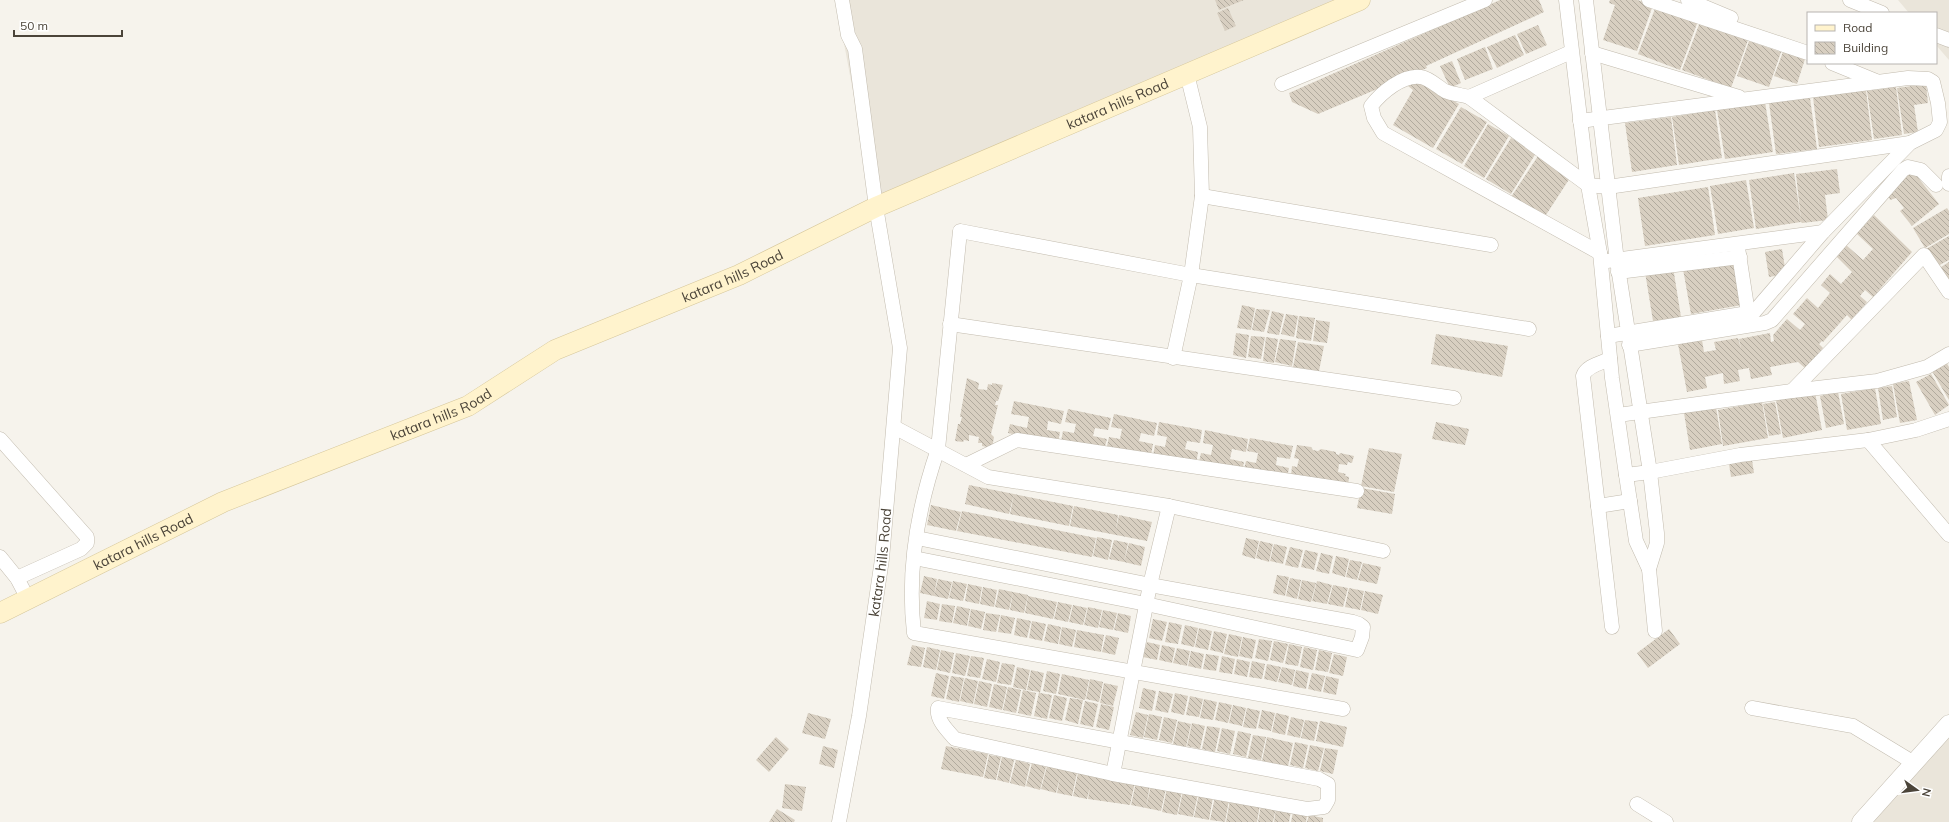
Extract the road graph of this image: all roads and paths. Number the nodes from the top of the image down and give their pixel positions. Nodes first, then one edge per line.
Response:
1 (842, 0) edge
2 (1360, 0) edge
3 (1486, 0) edge
4 (1566, 0) edge
5 (1586, 0) edge
6 (1649, 0) edge
7 (1688, 0) edge
8 (1850, 0) edge
9 (1880, 12) edge
10 (1731, 18) dead end
11 (1937, 35) edge
12 (1949, 40) edge
13 (1571, 52) junction
14 (1592, 53) junction
15 (1807, 53) edge
16 (1834, 64) edge
17 (1187, 74) junction
18 (1877, 81) junction
19 (1282, 84) dead end
20 (1469, 97) junction
21 (1744, 99) junction
22 (1600, 118) junction
23 (1580, 121) junction
24 (1910, 143) junction
25 (1949, 176) edge
26 (1588, 185) junction
27 (1942, 185) edge
28 (1608, 187) junction
29 (1202, 196) junction
30 (876, 207) junction
31 (1823, 232) junction
32 (1491, 245) dead end
33 (1739, 251) junction
34 (1600, 258) junction
35 (1617, 266) junction
36 (1190, 275) junction
37 (1949, 292) edge
38 (1748, 313) junction
39 (950, 324) junction
40 (1530, 330) dead end
41 (1608, 336) junction
42 (1628, 339) junction
43 (1949, 354) edge
44 (1173, 358) junction
45 (1610, 359) junction
46 (1792, 391) junction
47 (1454, 398) dead end
48 (1640, 410) junction
49 (1618, 414) junction
50 (1949, 419) edge
51 (894, 427) junction
52 (0, 439) edge
53 (1868, 440) junction
54 (938, 449) junction
55 (966, 465) junction
56 (1650, 472) junction
57 (1626, 475) junction
58 (1356, 491) dead end
59 (1630, 501) junction
60 (1169, 506) junction
61 (1598, 506) junction
62 (1949, 534) edge
63 (917, 538) junction
64 (1383, 551) dead end
65 (0, 557) edge
66 (914, 558) junction
67 (1649, 569) junction
68 (17, 578) junction
69 (1150, 585) junction
70 (28, 599) junction
71 (1146, 604) junction
72 (0, 613) edge
73 (1612, 627) dead end
74 (1655, 631) dead end
75 (1133, 673) junction
76 (1752, 708) dead end
77 (1343, 709) dead end
78 (1949, 724) edge
79 (1120, 742) junction
80 (1914, 763) junction
81 (1113, 774) junction
82 (1637, 804) dead end
83 (840, 822) edge
84 (1666, 822) edge
85 (1860, 822) edge

1 - 30 street, katara hills Road
2 - 17 main road, katara hills Road
3 - 19 street
4 - 13 street
5 - 14 street
6 - 15 street
7 - 10 street
8 - 9 street
11 - 12 street
13 - 20 street
13 - 23 street
14 - 21 street
14 - 22 street
16 - 18 street
17 - 29 street
17 - 30 main road, katara hills Road
18 - 21 street
18 - 24 street
20 - 26 street
20 - 34 street
21 - 22 street
22 - 23 street
22 - 28 street
23 - 26 street
24 - 28 street
24 - 31 street
25 - 27 street
26 - 28 street
26 - 34 street
27 - 42 street
28 - 35 street
29 - 32 street
29 - 36 street
30 - 51 street, katara hills Road
30 - 70 main road, katara hills Road
31 - 33 street
31 - 38 street
33 - 35 street
33 - 38 street
34 - 35 street
34 - 41 street
35 - 42 street
36 - 39 street
36 - 40 street
36 - 44 street
37 - 46 street
38 - 42 street
39 - 44 street
39 - 54 street
41 - 42 street
41 - 45 street
42 - 48 street
43 - 46 street
44 - 47 street
45 - 49 street
45 - 61 street
46 - 48 street
48 - 49 street
48 - 56 street
49 - 57 street
50 - 53 street
51 - 54 street
51 - 83 street, katara hills Road
52 - 68 street
53 - 56 street
53 - 62 street
54 - 55 street
54 - 63 street
55 - 58 street
55 - 60 street
56 - 57 street
56 - 67 street
57 - 59 street
59 - 61 street
59 - 67 street
60 - 64 street
60 - 69 street
61 - 73 street
63 - 66 street
63 - 69 street
65 - 68 street
66 - 71 street
66 - 75 street
67 - 74 street
68 - 70 street
69 - 71 street
69 - 71 street
70 - 72 main road, katara hills Road
71 - 75 street
75 - 77 street
75 - 79 street
76 - 80 street
78 - 80 street
79 - 81 street
79 - 81 street
79 - 81 street
80 - 85 street
82 - 84 street

